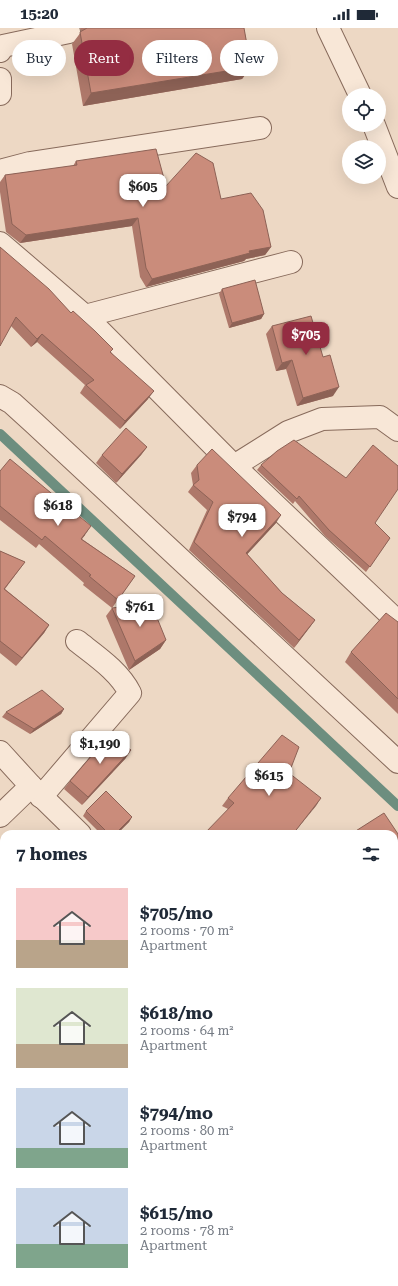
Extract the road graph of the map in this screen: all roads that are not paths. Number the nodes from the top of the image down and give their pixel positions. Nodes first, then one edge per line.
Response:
1 (328, 28) edge
2 (69, 32) dead end
3 (0, 51) edge
4 (0, 79) edge
5 (357, 88) edge
6 (0, 94) edge
7 (260, 128) dead end
8 (377, 132) edge
9 (0, 171) edge
10 (398, 187) edge
11 (0, 243) edge
12 (291, 262) dead end
13 (85, 316) junction
14 (0, 396) edge
15 (398, 430) edge
16 (234, 466) junction
17 (398, 622) edge
18 (77, 641) dead end
19 (0, 752) edge
20 (398, 762) edge
21 (36, 791) junction
22 (0, 816) edge
23 (76, 830) edge

1 - 5 street
2 - 3 street
4 - 6 street
7 - 9 street
8 - 10 street
11 - 13 street
12 - 13 street
13 - 16 street
14 - 20 street
15 - 16 street
16 - 17 street
18 - 21 street
19 - 21 street
21 - 22 street
21 - 23 street

